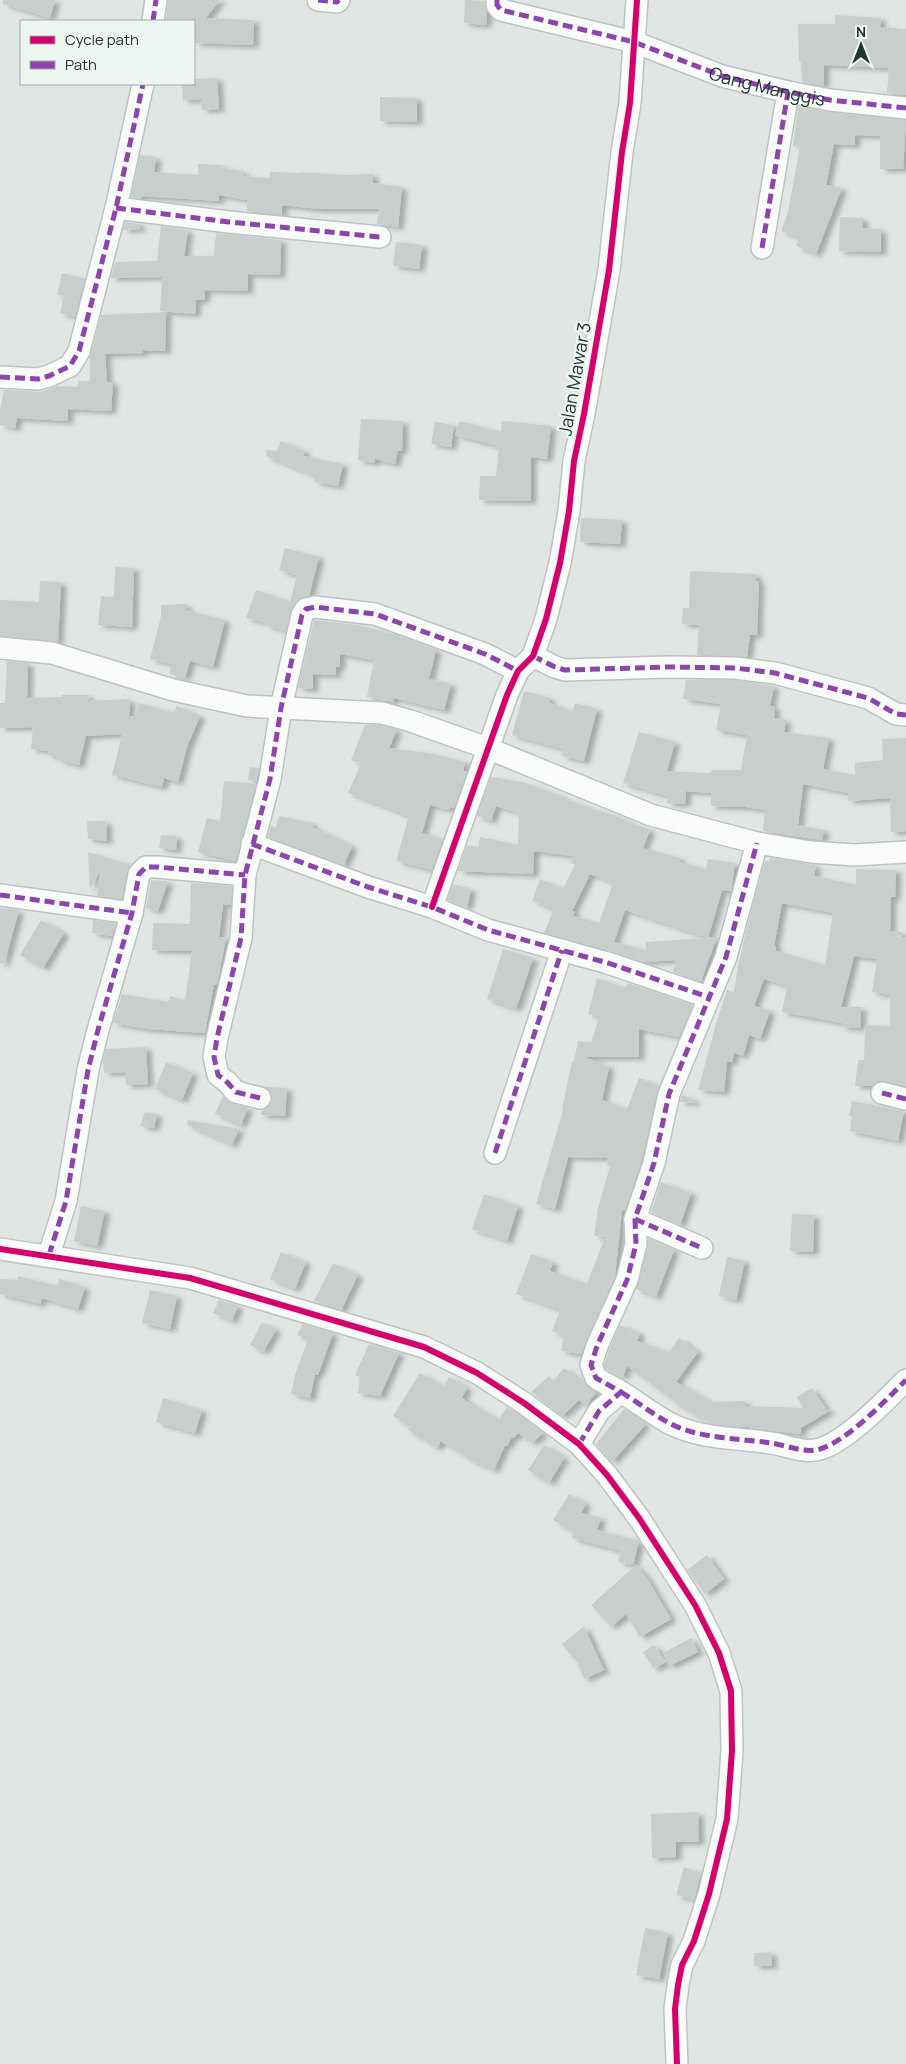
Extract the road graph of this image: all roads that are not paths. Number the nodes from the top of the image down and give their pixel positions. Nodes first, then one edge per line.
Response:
1 (156, 0) edge
2 (318, 0) edge
3 (339, 0) edge
4 (497, 0) edge
5 (638, 0) edge
6 (153, 20) edge
7 (634, 42) junction
8 (143, 85) edge
9 (788, 92) junction
10 (906, 108) edge
11 (116, 208) junction
12 (380, 236) dead end
13 (762, 248) dead end
14 (0, 376) edge
15 (0, 648) edge
16 (533, 656) junction
17 (518, 671) junction
18 (281, 708) junction
19 (906, 715) edge
20 (487, 748) junction
21 (757, 843) junction
22 (252, 844) junction
23 (906, 852) edge
24 (245, 875) junction
25 (0, 895) edge
26 (432, 907) junction
27 (132, 913) junction
28 (562, 950) junction
29 (708, 997) junction
30 (882, 1093) dead end
31 (260, 1098) dead end
32 (906, 1099) edge
33 (495, 1153) dead end
34 (635, 1219) junction
35 (702, 1248) dead end
36 (0, 1249) edge
37 (49, 1256) junction
38 (906, 1380) edge
39 (621, 1392) junction
40 (579, 1444) junction
41 (677, 2064) edge

1 - 6 street
2 - 3 street
4 - 7 street, Gang Manggis
5 - 7 street, Jalan Mawar 3
7 - 9 street, Gang Manggis
7 - 16 street, Jalan Mawar 3
8 - 11 street
9 - 10 street, Gang Manggis
9 - 13 street
11 - 12 street
11 - 14 street
15 - 18 street
16 - 17 street, Jalan Mawar 3
16 - 19 street
17 - 18 street
17 - 20 street, Jalan Mawar 3
18 - 20 street
18 - 22 street
20 - 21 street
20 - 26 street, Jalan Mawar 3
21 - 23 street
21 - 29 street
22 - 24 street
22 - 26 street
24 - 27 street
24 - 31 street
25 - 27 street
26 - 28 street
27 - 37 street
28 - 29 street
28 - 33 street
29 - 34 street
30 - 32 street
34 - 35 street
34 - 39 street
36 - 37 street
37 - 40 street
38 - 39 street
39 - 40 street
40 - 41 street

